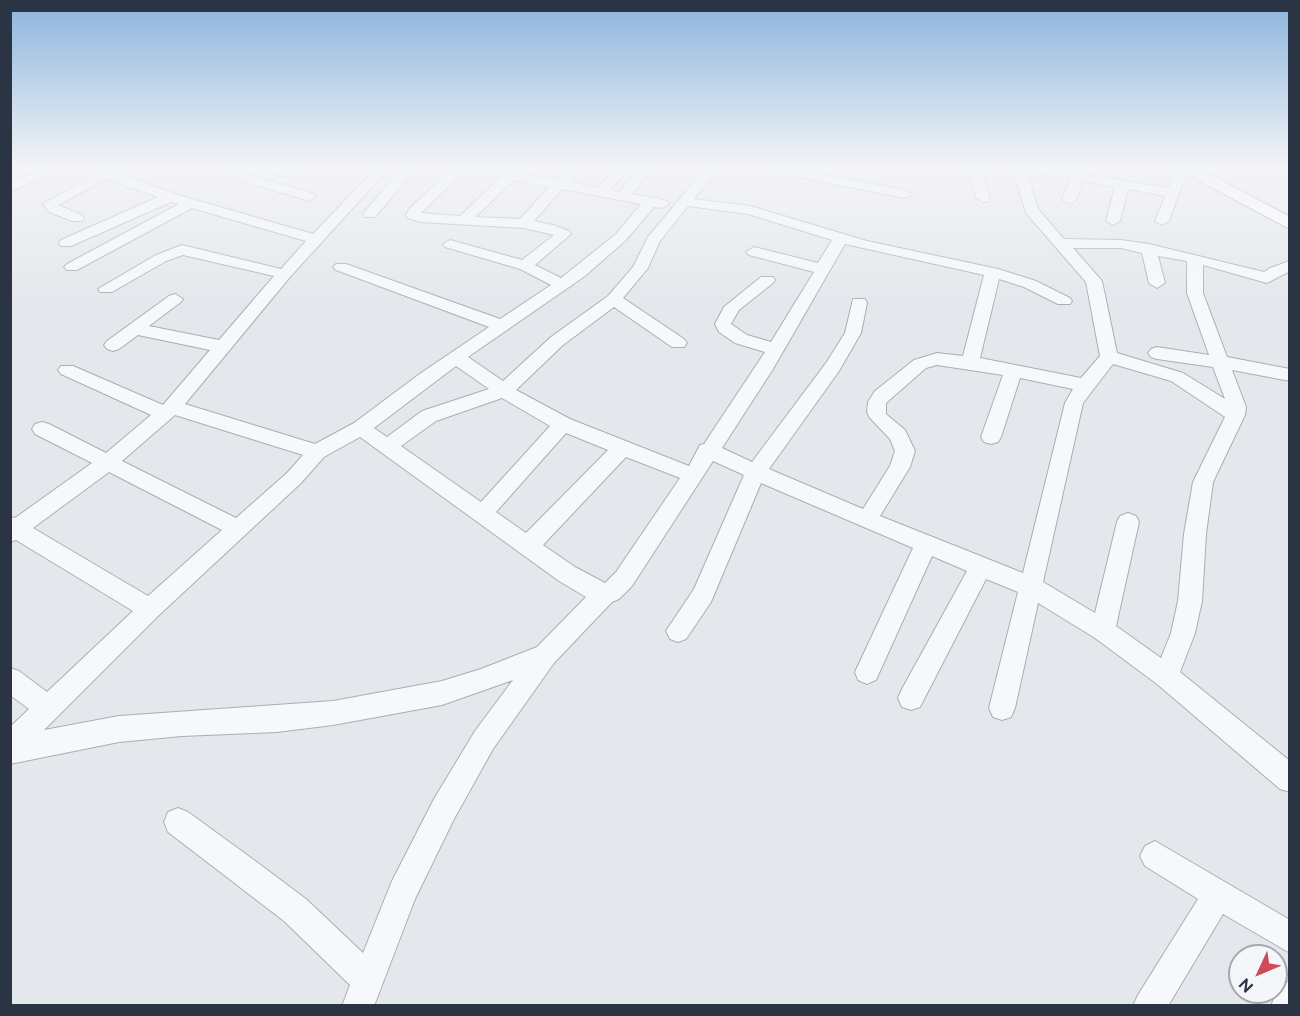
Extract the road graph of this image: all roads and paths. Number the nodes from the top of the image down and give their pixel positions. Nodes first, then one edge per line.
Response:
1 (65, 213) edge
2 (133, 213) edge
3 (172, 213) edge
4 (226, 213) edge
5 (341, 213) edge
6 (414, 213) edge
7 (472, 213) edge
8 (533, 213) edge
9 (640, 213) edge
10 (675, 213) edge
11 (761, 213) edge
12 (1033, 213) edge
13 (1115, 213) edge
14 (1165, 213) edge
15 (1270, 213) edge
16 (77, 218) dead end
17 (465, 219) junction
18 (1113, 221) dead end
19 (1162, 221) dead end
20 (524, 224) junction
21 (1290, 224) edge
22 (841, 238) junction
23 (317, 240) junction
24 (66, 243) dead end
25 (1061, 243) junction
26 (450, 244) dead end
27 (1149, 248) junction
28 (754, 252) dead end
29 (1195, 258) junction
30 (1290, 265) edge
31 (525, 266) junction
32 (72, 267) dead end
33 (341, 267) dead end
34 (822, 269) junction
35 (993, 272) junction
36 (284, 274) junction
37 (1267, 278) junction
38 (768, 280) dead end
39 (1157, 283) dead end
40 (1290, 284) edge
41 (563, 285) junction
42 (106, 289) dead end
43 (175, 299) dead end
44 (614, 299) junction
45 (1064, 301) dead end
46 (859, 303) dead end
47 (501, 325) junction
48 (136, 328) junction
49 (678, 343) dead end
50 (113, 345) dead end
51 (223, 347) junction
52 (776, 349) junction
53 (1157, 353) dead end
54 (455, 357) junction
55 (1109, 357) junction
56 (970, 362) junction
57 (1221, 362) junction
58 (67, 370) dead end
59 (1014, 371) junction
60 (1290, 375) edge
61 (1085, 386) junction
62 (504, 391) junction
63 (168, 410) junction
64 (1236, 415) junction
65 (563, 424) junction
66 (360, 428) junction
67 (42, 429) dead end
68 (991, 437) dead end
69 (388, 446) junction
70 (623, 447) junction
71 (707, 450) junction
72 (317, 452) junction
73 (106, 463) junction
74 (756, 472) junction
75 (692, 475) junction
76 (482, 513) junction
77 (867, 520) junction
78 (1128, 522) dead end
79 (13, 529) edge
80 (239, 529) junction
81 (926, 545) junction
82 (528, 546) junction
83 (980, 568) junction
84 (1031, 587) junction
85 (605, 594) junction
86 (150, 609) junction
87 (1103, 630) junction
88 (678, 632) dead end
89 (546, 655) junction
90 (867, 672) dead end
91 (1166, 676) junction
92 (10, 679) edge
93 (911, 698) dead end
94 (48, 708) junction
95 (1002, 708) dead end
96 (10, 746) edge
97 (10, 751) edge
98 (1290, 779) edge
99 (178, 822) dead end
100 (1155, 856) dead end
101 (1218, 894) junction
102 (1290, 938) edge
103 (363, 993) edge
104 (1290, 997) edge
105 (1149, 1005) edge
106 (1287, 1005) edge

1 - 16 street
2 - 24 street
3 - 32 street
4 - 23 street
5 - 23 street
6 - 17 street
7 - 17 street
8 - 20 street
9 - 41 street
10 - 44 street
11 - 22 street
12 - 25 street
13 - 18 street
14 - 19 street
15 - 21 main road
17 - 20 street
20 - 31 street
22 - 34 street
22 - 35 street
23 - 36 street
25 - 27 street
25 - 55 street
26 - 31 street
27 - 29 street
27 - 39 street
28 - 34 street
29 - 37 street
29 - 57 street
30 - 37 street
31 - 41 street
33 - 47 street
34 - 52 street
35 - 45 street
35 - 56 street
36 - 42 street
36 - 51 street
37 - 40 street
38 - 52 street
41 - 47 street
43 - 48 street
44 - 49 street
44 - 62 street
46 - 74 street
47 - 54 street
48 - 50 street
48 - 51 street
51 - 63 street
52 - 71 street
53 - 57 street
54 - 62 street
54 - 66 street
55 - 61 street
55 - 64 street
56 - 59 street
56 - 77 street
57 - 60 street
57 - 64 street
58 - 63 street
59 - 61 street
59 - 68 street
61 - 84 street
62 - 65 street
62 - 69 street
63 - 72 street
63 - 73 street
64 - 91 street
65 - 70 street
65 - 76 street
66 - 69 street
66 - 72 street
67 - 73 street
69 - 76 street
70 - 75 street
70 - 82 street
71 - 74 street
71 - 75 street
72 - 80 street
73 - 79 street
73 - 80 street
74 - 77 street
74 - 88 street
75 - 85 street
76 - 82 street
77 - 81 street
78 - 87 street
79 - 86 street
80 - 86 street
81 - 83 street
81 - 90 street
82 - 85 street
83 - 84 street
83 - 93 street
84 - 87 street
84 - 95 street
85 - 89 street
86 - 94 street
87 - 91 street
89 - 97 street
89 - 103 street
91 - 98 street
92 - 94 street
94 - 96 street
99 - 103 street
100 - 101 street
101 - 102 street
101 - 105 street
104 - 106 street

